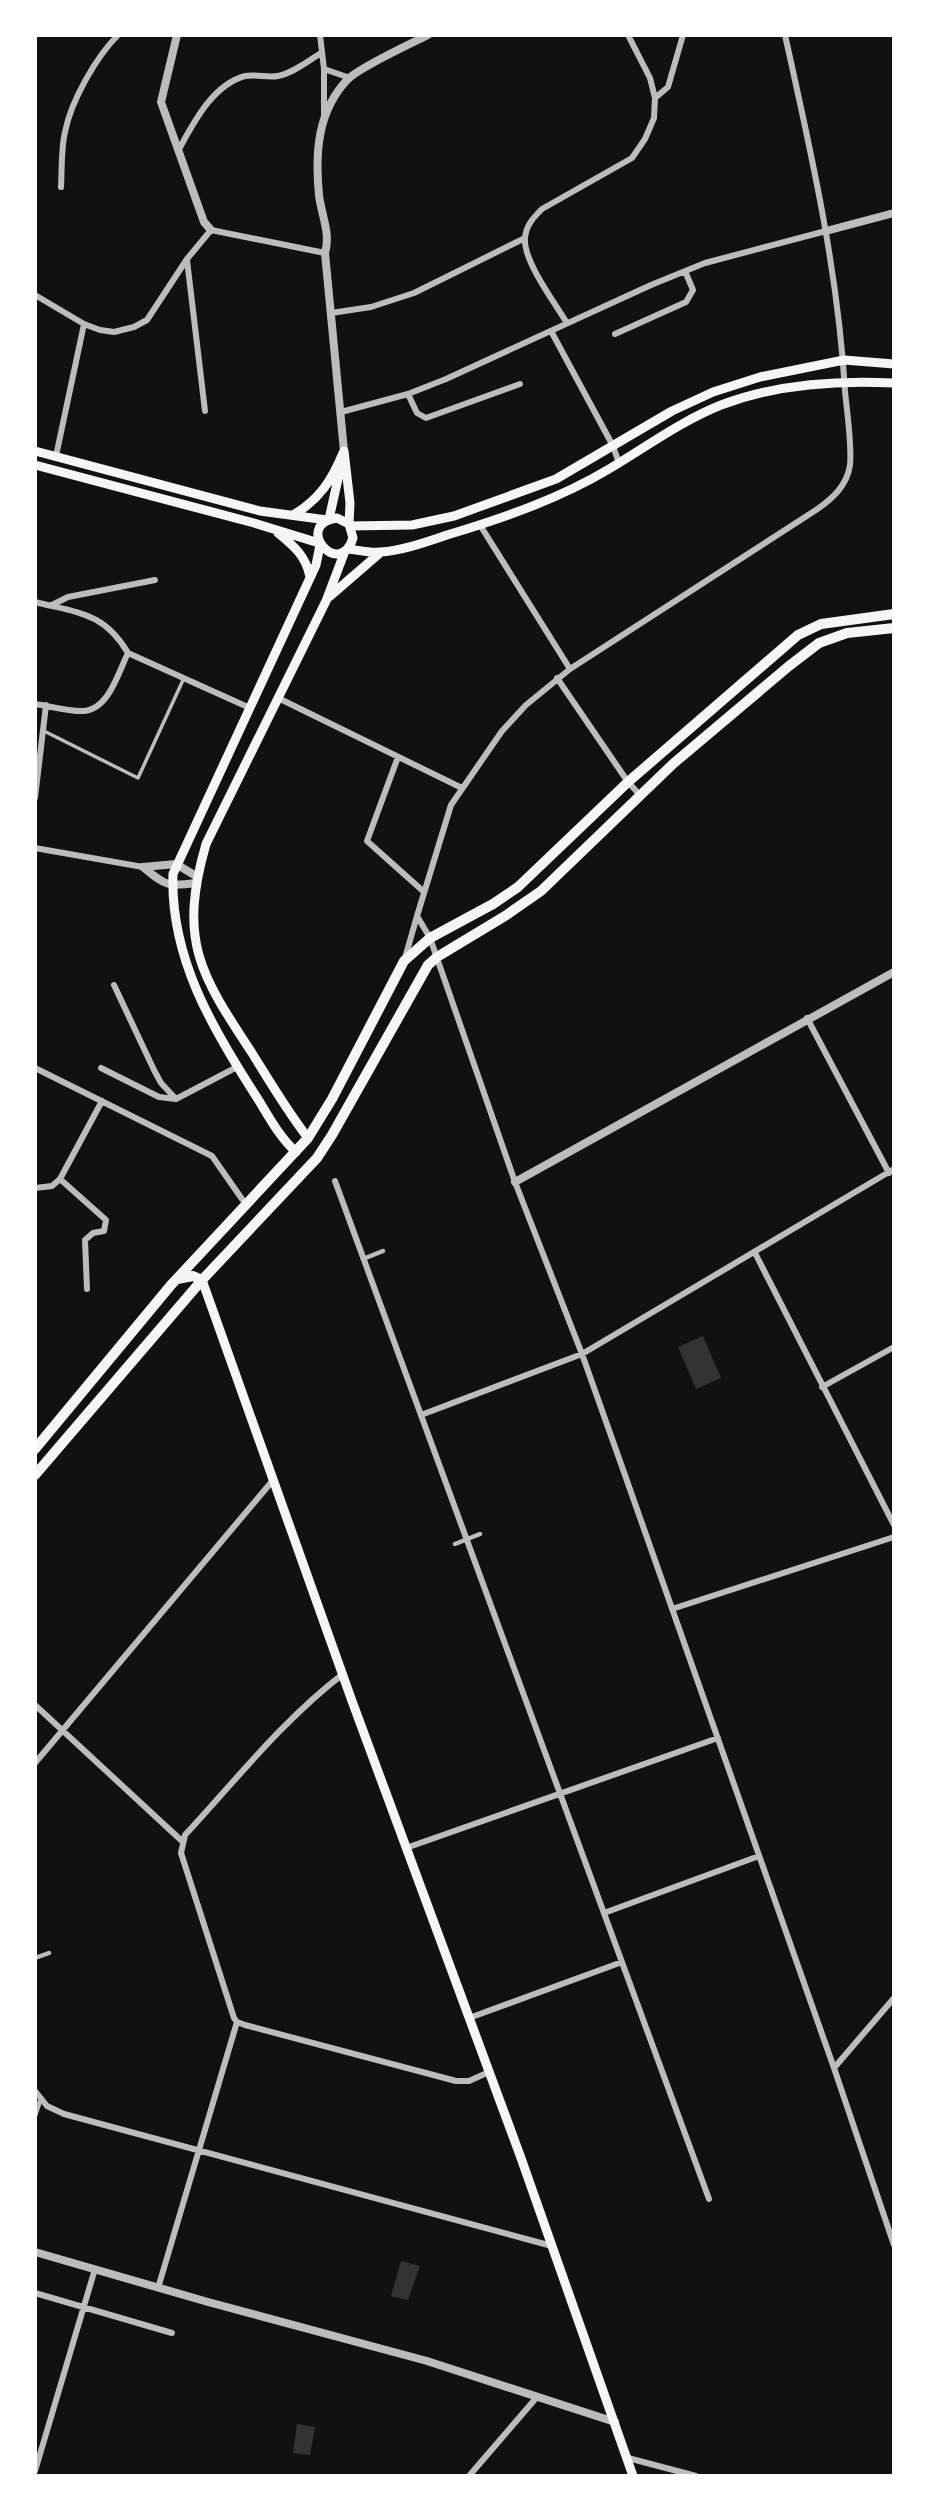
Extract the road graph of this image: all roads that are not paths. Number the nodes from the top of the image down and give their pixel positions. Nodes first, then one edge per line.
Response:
1 (118, 35) edge
2 (177, 35) edge
3 (320, 35) edge
4 (428, 35) edge
5 (628, 35) edge
6 (683, 35) edge
7 (785, 35) edge
8 (321, 53) junction
9 (324, 69) junction
10 (350, 78) junction
11 (655, 98) junction
12 (324, 116) junction
13 (178, 152) junction
14 (61, 187) dead end
15 (894, 213) edge
16 (212, 230) junction
17 (826, 231) junction
18 (525, 239) junction
19 (325, 253) junction
20 (187, 259) junction
21 (685, 271) junction
22 (35, 295) edge
23 (331, 313) junction
24 (567, 323) junction
25 (84, 324) junction
26 (551, 331) junction
27 (615, 334) dead end
28 (844, 360) junction
29 (894, 364) edge
30 (845, 382) junction
31 (894, 383) edge
32 (520, 384) dead end
33 (408, 394) junction
34 (205, 411) dead end
35 (341, 412) junction
36 (613, 446) junction
37 (35, 451) edge
38 (344, 451) junction
39 (56, 456) junction
40 (619, 463) junction
41 (35, 466) edge
42 (293, 515) junction
43 (328, 520) junction
44 (350, 525) junction
45 (481, 525) junction
46 (274, 530) junction
47 (320, 544) junction
48 (347, 550) junction
49 (381, 552) junction
50 (310, 578) junction
51 (155, 580) dead end
52 (326, 601) junction
53 (35, 602) edge
54 (51, 606) junction
55 (894, 614) edge
56 (894, 628) edge
57 (128, 653) junction
58 (570, 669) junction
59 (184, 678) junction
60 (557, 678) junction
61 (278, 698) junction
62 (35, 704) edge
63 (46, 705) junction
64 (250, 708) junction
65 (43, 730) junction
66 (398, 757) junction
67 (628, 782) junction
68 (462, 788) junction
69 (639, 794) junction
70 (35, 799) edge
71 (35, 848) edge
72 (176, 864) junction
73 (143, 867) junction
74 (196, 879) junction
75 (172, 886) junction
76 (423, 891) junction
77 (417, 916) junction
78 (433, 947) junction
79 (404, 961) junction
80 (894, 972) edge
81 (114, 985) dead end
82 (807, 1018) junction
83 (237, 1067) junction
84 (35, 1068) edge
85 (101, 1068) dead end
86 (176, 1099) junction
87 (102, 1101) junction
88 (308, 1138) junction
89 (296, 1152) junction
90 (317, 1157) junction
91 (891, 1171) edge
92 (61, 1180) junction
93 (335, 1181) dead end
94 (515, 1182) junction
95 (35, 1188) edge
96 (242, 1199) dead end
97 (383, 1251) dead end
98 (203, 1252) junction
99 (755, 1253) junction
100 (363, 1259) junction
101 (177, 1279) junction
102 (202, 1280) junction
103 (87, 1289) dead end
104 (894, 1347) edge
105 (582, 1354) junction
106 (822, 1387) junction
107 (421, 1415) junction
108 (35, 1449) edge
109 (35, 1475) edge
110 (274, 1479) junction
111 (894, 1525) edge
112 (480, 1534) dead end
113 (894, 1537) edge
114 (467, 1539) junction
115 (455, 1545) dead end
116 (672, 1609) junction
117 (342, 1674) junction
118 (35, 1705) edge
119 (62, 1731) junction
120 (718, 1738) junction
121 (35, 1763) edge
122 (560, 1794) junction
123 (183, 1842) junction
124 (406, 1848) junction
125 (760, 1856) junction
126 (604, 1913) junction
127 (48, 1953) dead end
128 (35, 1958) edge
129 (622, 1962) junction
130 (894, 1998) edge
131 (469, 2018) junction
132 (237, 2022) junction
133 (834, 2068) junction
134 (489, 2072) junction
135 (35, 2091) edge
136 (41, 2098) junction
137 (35, 2116) edge
138 (199, 2151) junction
139 (709, 2199) dead end
140 (894, 2244) edge
141 (552, 2246) junction
142 (35, 2252) edge
143 (95, 2269) junction
144 (158, 2288) junction
145 (35, 2292) edge
146 (84, 2307) junction
147 (172, 2333) dead end
148 (537, 2397) junction
149 (615, 2422) junction
150 (628, 2458) junction
151 (35, 2471) edge
152 (469, 2476) edge
153 (635, 2476) edge
154 (696, 2476) edge

1 - 14 street
2 - 13 street
3 - 8 street
4 - 10 street
5 - 11 street
6 - 11 street
7 - 17 street
8 - 9 street
8 - 13 street
9 - 10 street
9 - 12 street
10 - 12 street
11 - 18 street
12 - 19 street
13 - 16 street
15 - 17 street
16 - 19 street
16 - 20 street
17 - 21 street
17 - 28 street
18 - 23 street
18 - 24 street
19 - 23 street
20 - 25 street
20 - 34 street
21 - 24 street
21 - 27 street
22 - 25 street
23 - 35 street
24 - 26 street
25 - 39 street
26 - 33 street
26 - 36 street
28 - 29 main road
28 - 30 street
28 - 36 main road
30 - 31 main road
30 - 40 main road
30 - 58 street
32 - 33 street
33 - 35 street
35 - 38 street
36 - 40 street
36 - 44 main road
37 - 39 main road
38 - 42 main road
38 - 43 main road
38 - 44 main road
39 - 42 main road
40 - 45 main road
41 - 46 main road
42 - 43 main road
43 - 44 main road
43 - 47 main road
44 - 48 main road
45 - 49 main road
45 - 58 street
46 - 47 main road
46 - 50 main road
47 - 48 main road
47 - 50 main road
48 - 49 main road
48 - 52 main road
49 - 52 main road
50 - 64 main road
51 - 54 street
52 - 61 main road
53 - 54 street
54 - 57 street
55 - 67 main road
56 - 69 main road
57 - 59 street
57 - 63 street
58 - 60 street
59 - 64 street
59 - 65 lane
60 - 67 street
60 - 68 street
61 - 66 street
61 - 74 main road
62 - 63 street
63 - 65 street
64 - 72 main road
65 - 70 street
66 - 68 street
66 - 76 street
67 - 69 street
67 - 78 main road
68 - 76 street
69 - 78 main road
71 - 73 street
72 - 73 street
72 - 74 street
72 - 75 main road
73 - 75 street
74 - 75 street
74 - 88 main road
75 - 83 main road
76 - 77 street
77 - 78 street
77 - 79 street
78 - 79 main road
78 - 90 main road
78 - 94 street
79 - 88 main road
80 - 82 street
81 - 86 street
82 - 91 street
82 - 94 street
83 - 86 street
83 - 89 main road
84 - 87 street
85 - 86 street
87 - 92 street
87 - 96 street
88 - 89 main road
88 - 90 main road
89 - 90 main road
89 - 98 main road
90 - 102 main road
91 - 99 street
92 - 95 street
92 - 103 street
93 - 100 street
94 - 105 street
97 - 100 street
98 - 101 main road
98 - 102 main road
99 - 105 street
99 - 106 street
100 - 107 street
101 - 102 main road
101 - 108 main road
102 - 109 main road
102 - 110 main road
104 - 106 street
105 - 107 street
105 - 116 street
106 - 111 street
107 - 114 street
110 - 117 main road
110 - 119 street
112 - 114 street
113 - 116 street
114 - 115 street
114 - 122 street
116 - 120 street
117 - 123 street
117 - 124 main road
118 - 119 street
119 - 121 street
119 - 123 street
120 - 122 street
120 - 125 street
122 - 124 street
122 - 126 street
123 - 132 street
124 - 131 main road
125 - 126 street
125 - 133 street
126 - 129 street
127 - 128 street
129 - 131 street
129 - 139 street
130 - 133 street
131 - 134 main road
132 - 134 street
132 - 138 street
133 - 140 street
134 - 141 main road
135 - 136 street
136 - 137 street
136 - 138 street
138 - 141 street
138 - 144 street
141 - 149 main road
142 - 143 street
143 - 144 street
143 - 146 street
144 - 148 street
145 - 146 street
146 - 147 street
146 - 151 street
148 - 149 street
148 - 152 street
149 - 150 main road
150 - 153 main road
150 - 154 street

